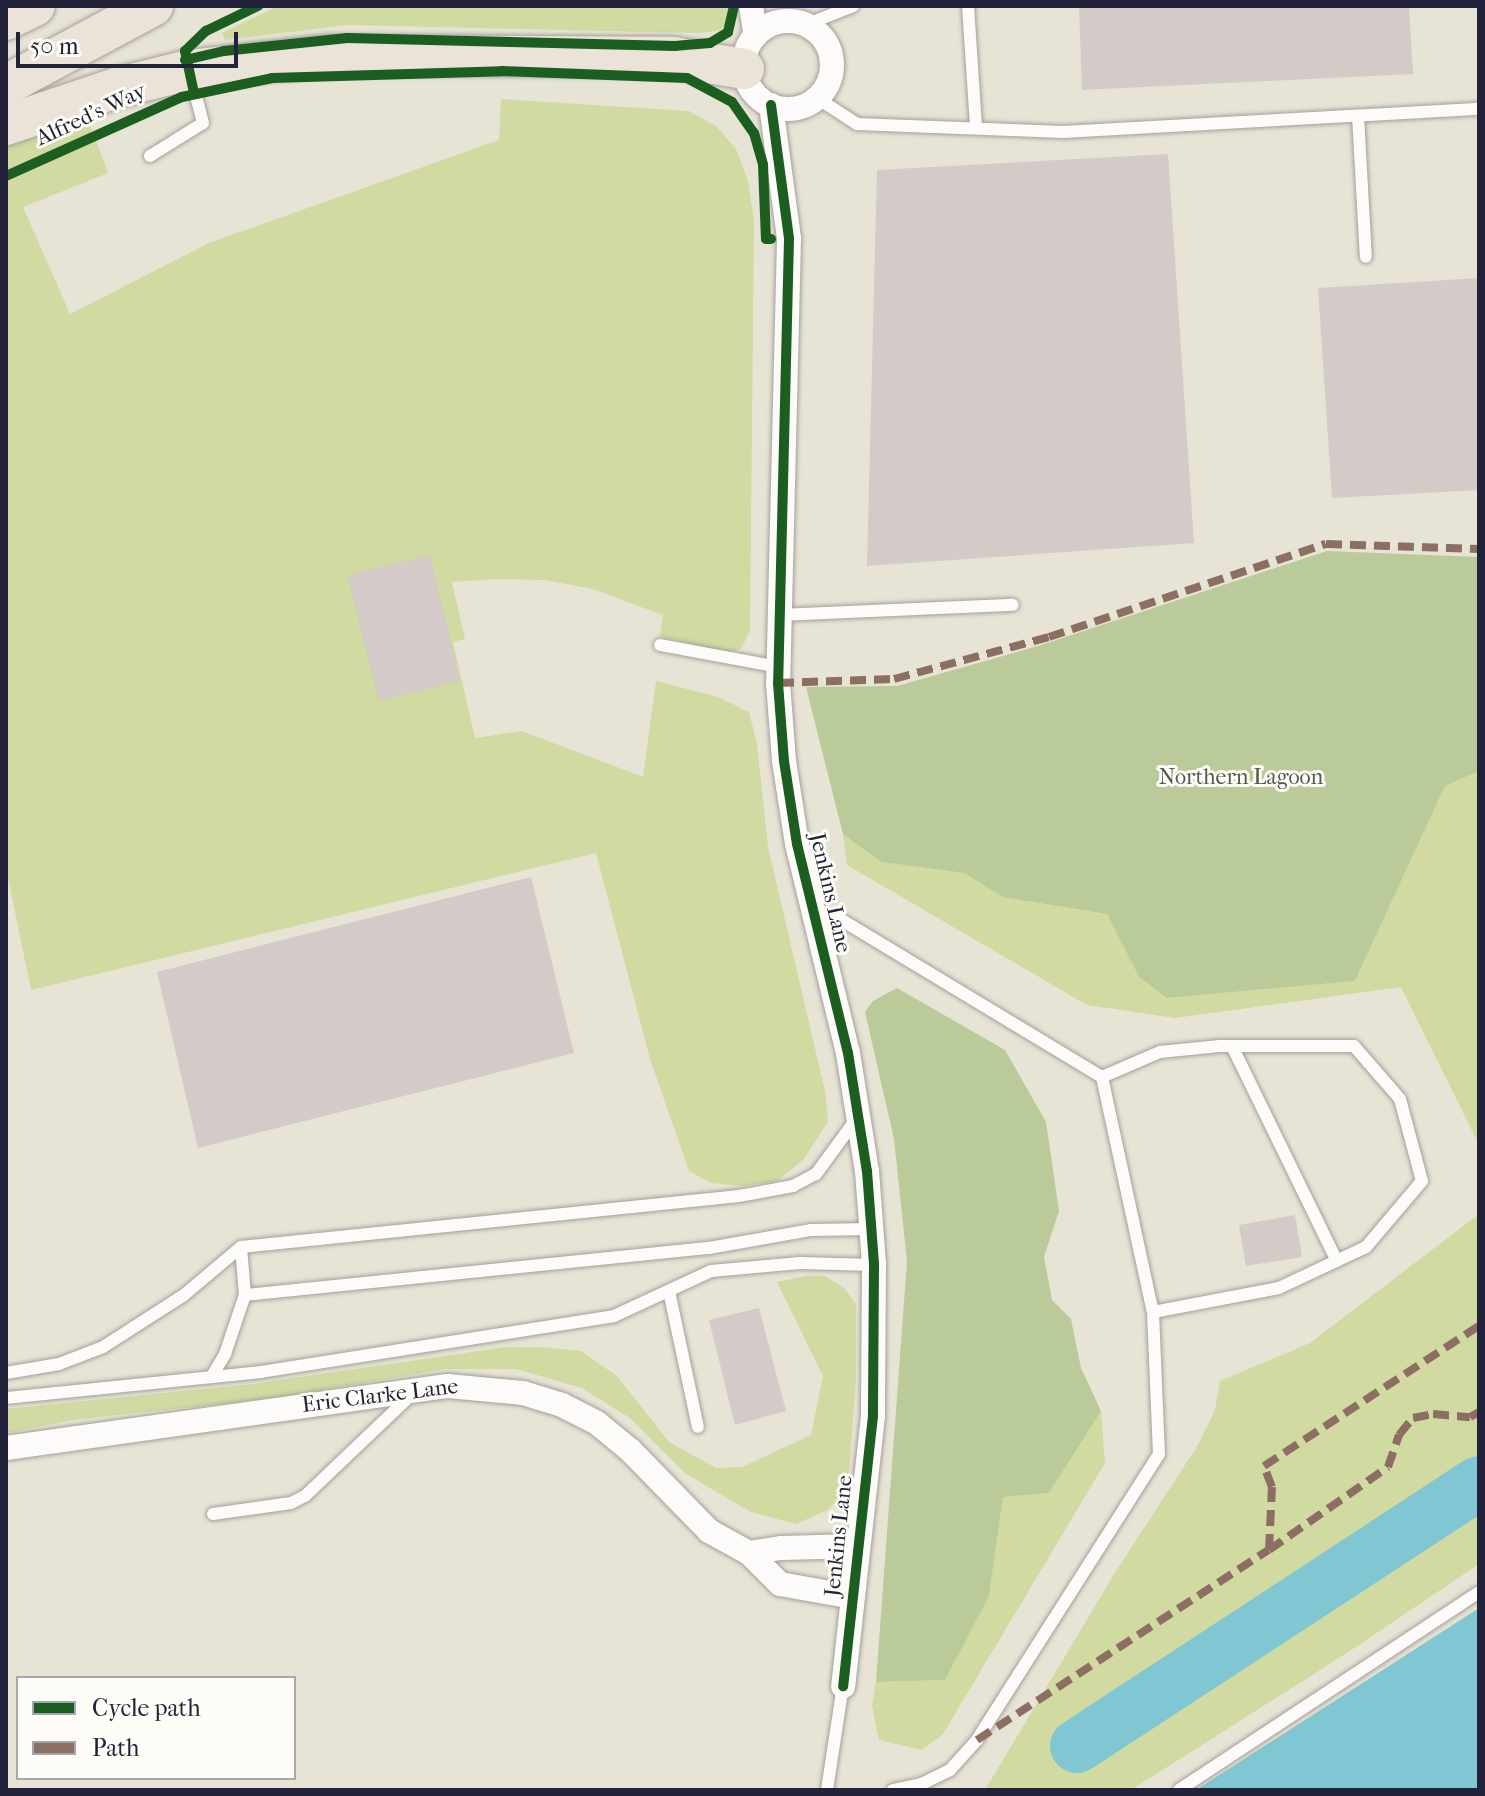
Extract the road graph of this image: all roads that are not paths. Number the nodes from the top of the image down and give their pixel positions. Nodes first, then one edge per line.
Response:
1 (35, 6) edge
2 (153, 6) edge
3 (751, 6) edge
4 (853, 6) edge
5 (968, 6) edge
6 (792, 17) edge
7 (6, 20) edge
8 (750, 53) junction
9 (189, 70) junction
10 (6, 85) edge
11 (817, 98) junction
12 (771, 105) junction
13 (1479, 109) edge
14 (1358, 116) junction
15 (6, 125) edge
16 (976, 128) junction
17 (150, 156) dead end
18 (1366, 257) dead end
19 (1013, 605) dead end
20 (780, 615) junction
21 (660, 645) dead end
22 (779, 667) junction
23 (815, 921) junction
24 (1232, 1046) junction
25 (1102, 1077) junction
26 (858, 1115) junction
27 (872, 1229) junction
28 (241, 1247) junction
29 (1337, 1261) junction
30 (874, 1265) junction
31 (669, 1291) junction
32 (245, 1295) junction
33 (1153, 1312) junction
34 (6, 1373) edge
35 (212, 1376) junction
36 (416, 1390) junction
37 (6, 1398) edge
38 (698, 1427) dead end
39 (6, 1448) edge
40 (213, 1514) dead end
41 (858, 1546) junction
42 (749, 1553) junction
43 (1479, 1592) edge
44 (853, 1597) junction
45 (843, 1686) joint
46 (922, 1787) edge
47 (827, 1790) edge
48 (893, 1790) edge
49 (1179, 1790) edge

1 - 7 highway
2 - 10 highway
3 - 8 street
4 - 6 lane
5 - 16 lane
6 - 8 street
6 - 11 street
8 - 9 highway
8 - 12 street
9 - 15 highway
9 - 17 lane
11 - 12 street
11 - 16 lane
12 - 20 street, Jenkins Lane
13 - 14 lane
14 - 16 lane
14 - 18 lane
19 - 20 lane
20 - 22 street, Jenkins Lane
21 - 22 lane
22 - 23 street, Jenkins Lane
23 - 25 lane
23 - 26 street, Jenkins Lane
24 - 25 lane
24 - 29 lane
24 - 29 lane
25 - 33 lane
26 - 27 street, Jenkins Lane
26 - 28 lane
27 - 30 street, Jenkins Lane
27 - 32 lane
28 - 32 lane
28 - 34 lane
29 - 33 lane
30 - 31 lane
30 - 41 street, Jenkins Lane
31 - 35 lane
31 - 38 lane
32 - 35 lane
33 - 46 lane
35 - 37 lane
36 - 39 street, Eric Clarke Lane
36 - 40 lane
36 - 42 street, Eric Clarke Lane
41 - 42 street
41 - 44 street, Jenkins Lane
42 - 44 street, Eric Clarke Lane
43 - 49 lane
44 - 45 street, Jenkins Lane
45 - 47 lane, Jenkins Lane
46 - 48 lane

